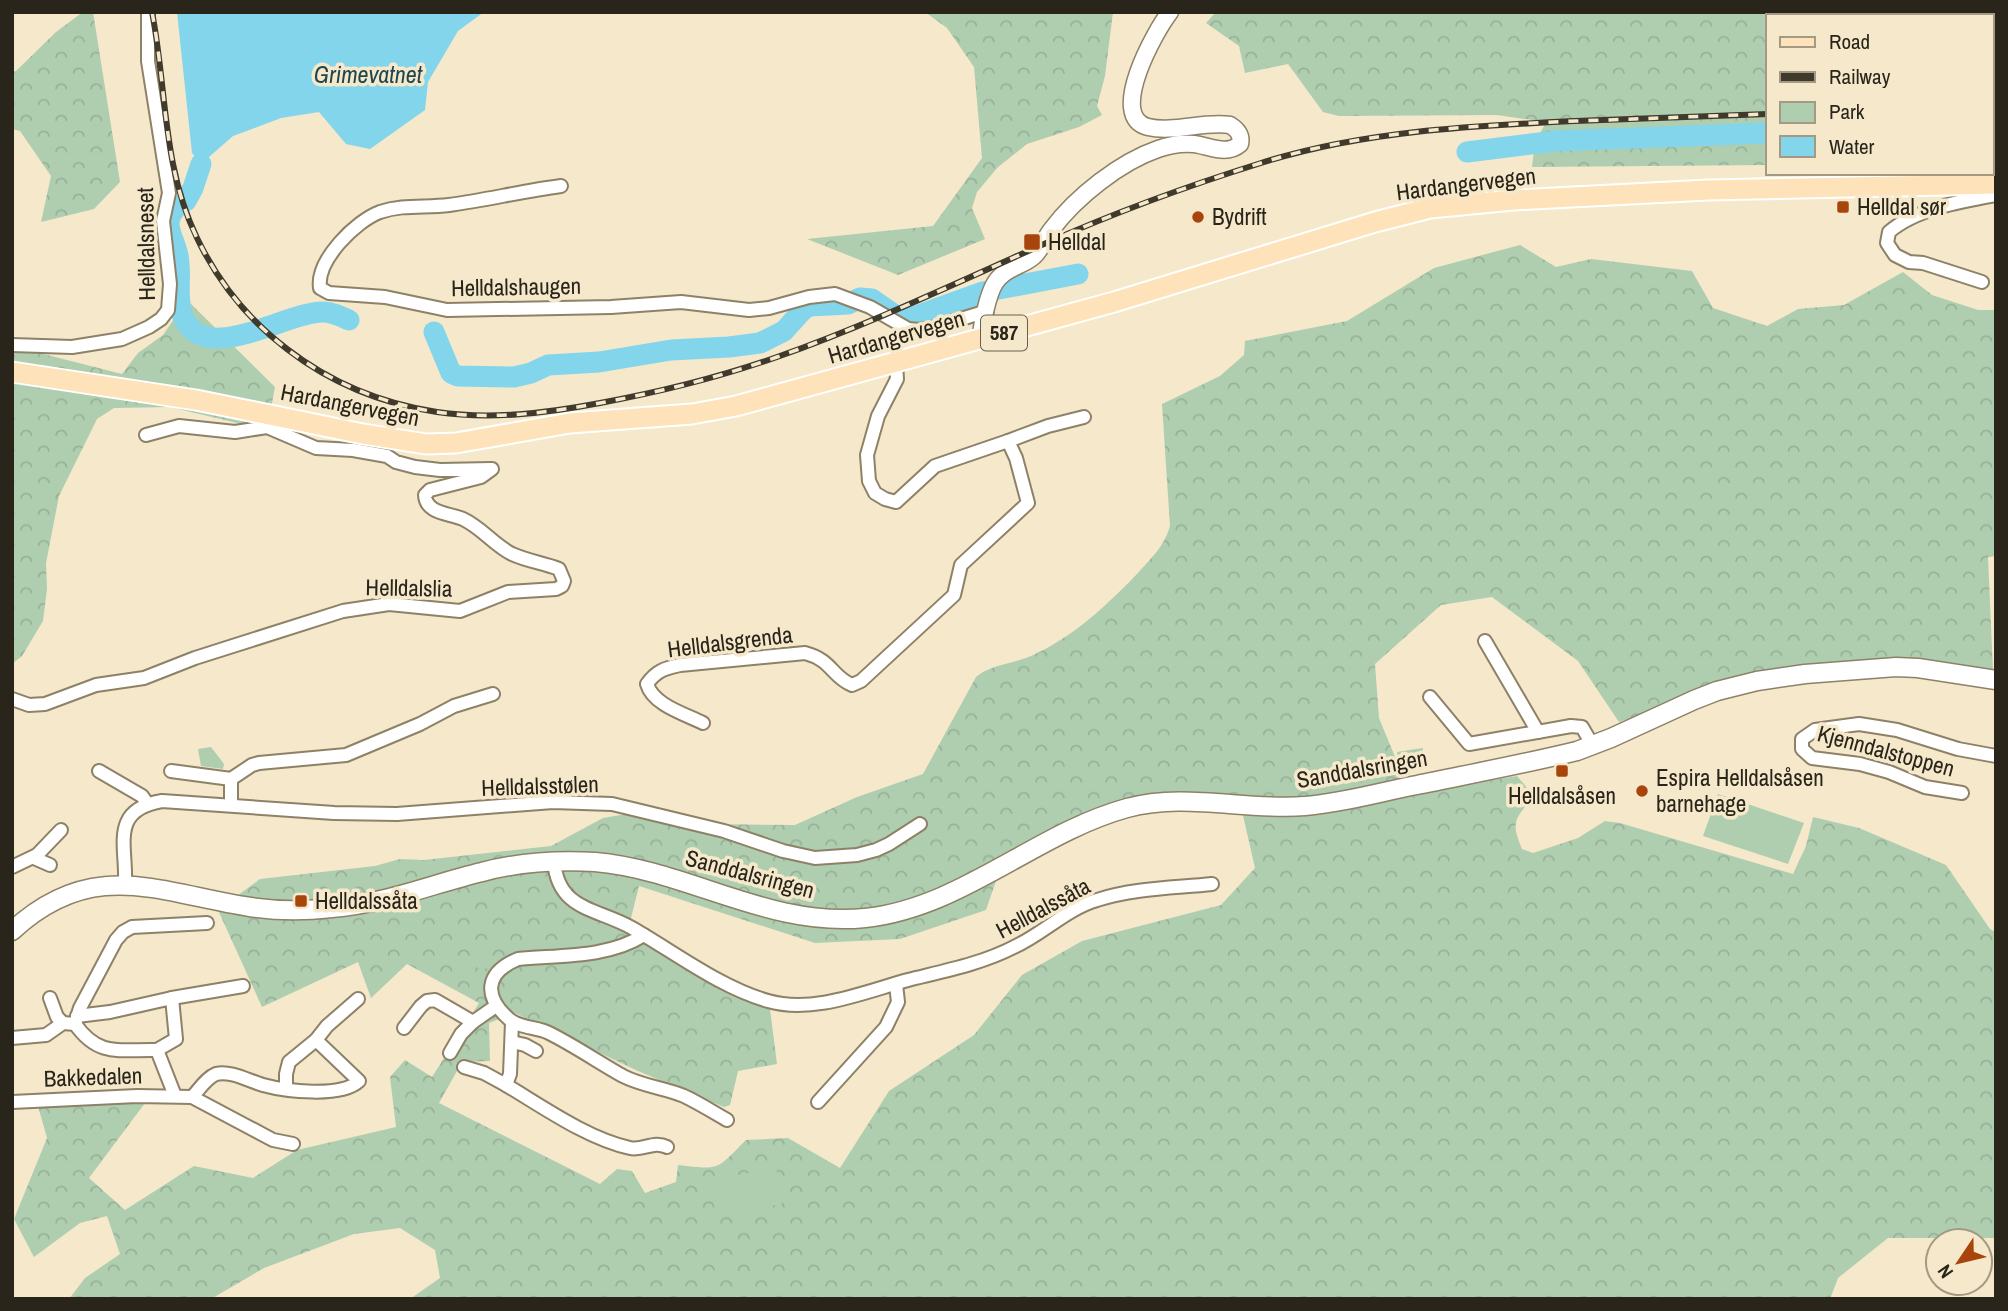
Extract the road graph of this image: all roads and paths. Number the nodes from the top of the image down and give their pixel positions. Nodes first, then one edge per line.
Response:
1 (148, 12) edge
2 (1170, 12) edge
3 (1996, 184) edge
4 (561, 186) dead end
5 (1996, 195) edge
6 (1982, 282) dead end
7 (988, 307) junction
8 (990, 337) junction
9 (12, 345) edge
10 (896, 363) junction
11 (12, 372) edge
12 (1084, 417) dead end
13 (146, 435) dead end
14 (410, 441) junction
15 (1008, 441) junction
16 (404, 464) junction
17 (1485, 641) dead end
18 (1996, 680) edge
19 (493, 694) dead end
20 (1430, 697) dead end
21 (12, 699) edge
22 (703, 723) dead end
23 (1538, 732) junction
24 (1593, 746) junction
25 (1996, 756) edge
26 (99, 771) dead end
27 (171, 771) dead end
28 (231, 779) junction
29 (1962, 793) dead end
30 (146, 803) junction
31 (231, 805) junction
32 (920, 824) dead end
33 (61, 830) dead end
34 (33, 858) junction
35 (554, 861) junction
36 (50, 865) dead end
37 (12, 867) edge
38 (125, 884) junction
39 (1212, 884) dead end
40 (207, 923) dead end
41 (12, 931) edge
42 (644, 935) junction
43 (896, 984) junction
44 (243, 986) dead end
45 (50, 998) dead end
46 (172, 998) junction
47 (358, 999) dead end
48 (496, 1006) junction
49 (72, 1021) junction
50 (473, 1022) junction
51 (512, 1022) junction
52 (404, 1028) dead end
53 (12, 1038) edge
54 (316, 1041) junction
55 (512, 1042) junction
56 (157, 1050) junction
57 (536, 1051) dead end
58 (450, 1053) dead end
59 (464, 1067) dead end
60 (506, 1085) junction
61 (286, 1089) junction
62 (175, 1096) junction
63 (192, 1097) junction
64 (12, 1102) edge
65 (818, 1102) dead end
66 (727, 1120) dead end
67 (292, 1144) dead end
68 (667, 1147) dead end

1 - 9 street, Helldalsneset
2 - 7 street
3 - 8 main road, Hardangervegen / 587
4 - 7 street, Helldalshaugen
5 - 6 street
7 - 8 street
8 - 10 main road, Hardangervegen / 587
10 - 14 main road, Hardangervegen / 587
10 - 15 street
11 - 14 main road, Hardangervegen / 587
12 - 15 street
13 - 16 street, Helldalslia
14 - 16 street
15 - 22 street, Helldalsgrenda
16 - 21 street, Helldalslia
17 - 23 street
18 - 24 main road, Sanddalsringen
19 - 28 street
20 - 23 street, Sanddalsringen
23 - 24 street, Sanddalsringen
24 - 35 main road, Sanddalsringen
25 - 29 street, Kjenndalstoppen
26 - 30 street
27 - 28 street
28 - 31 street
30 - 31 street, Helldalsstølen
30 - 38 street
31 - 32 street, Helldalsstølen
33 - 34 street
34 - 36 street
34 - 37 street
35 - 38 main road, Sanddalsringen
35 - 42 street, Helldalssåta
38 - 41 main road, Sanddalsringen
39 - 43 street, Helldalssåta
40 - 49 street
42 - 43 street, Helldalssåta
42 - 48 street
43 - 65 street
44 - 46 street, Bakkedalen
45 - 49 street, Bakkedalen
46 - 49 street, Bakkedalen
46 - 56 street, Bakkedalen
47 - 54 street
48 - 50 street
48 - 51 street
49 - 53 street, Bakkedalen
49 - 56 street, Bakkedalen
50 - 52 street
50 - 58 street
51 - 55 street
51 - 66 street
54 - 61 street
54 - 61 street
55 - 57 street
55 - 60 street
56 - 62 street, Bakkedalen
59 - 60 street
60 - 68 street
61 - 63 street
62 - 63 street, Bakkedalen
62 - 64 street, Bakkedalen
63 - 67 street, Bakkedalen

